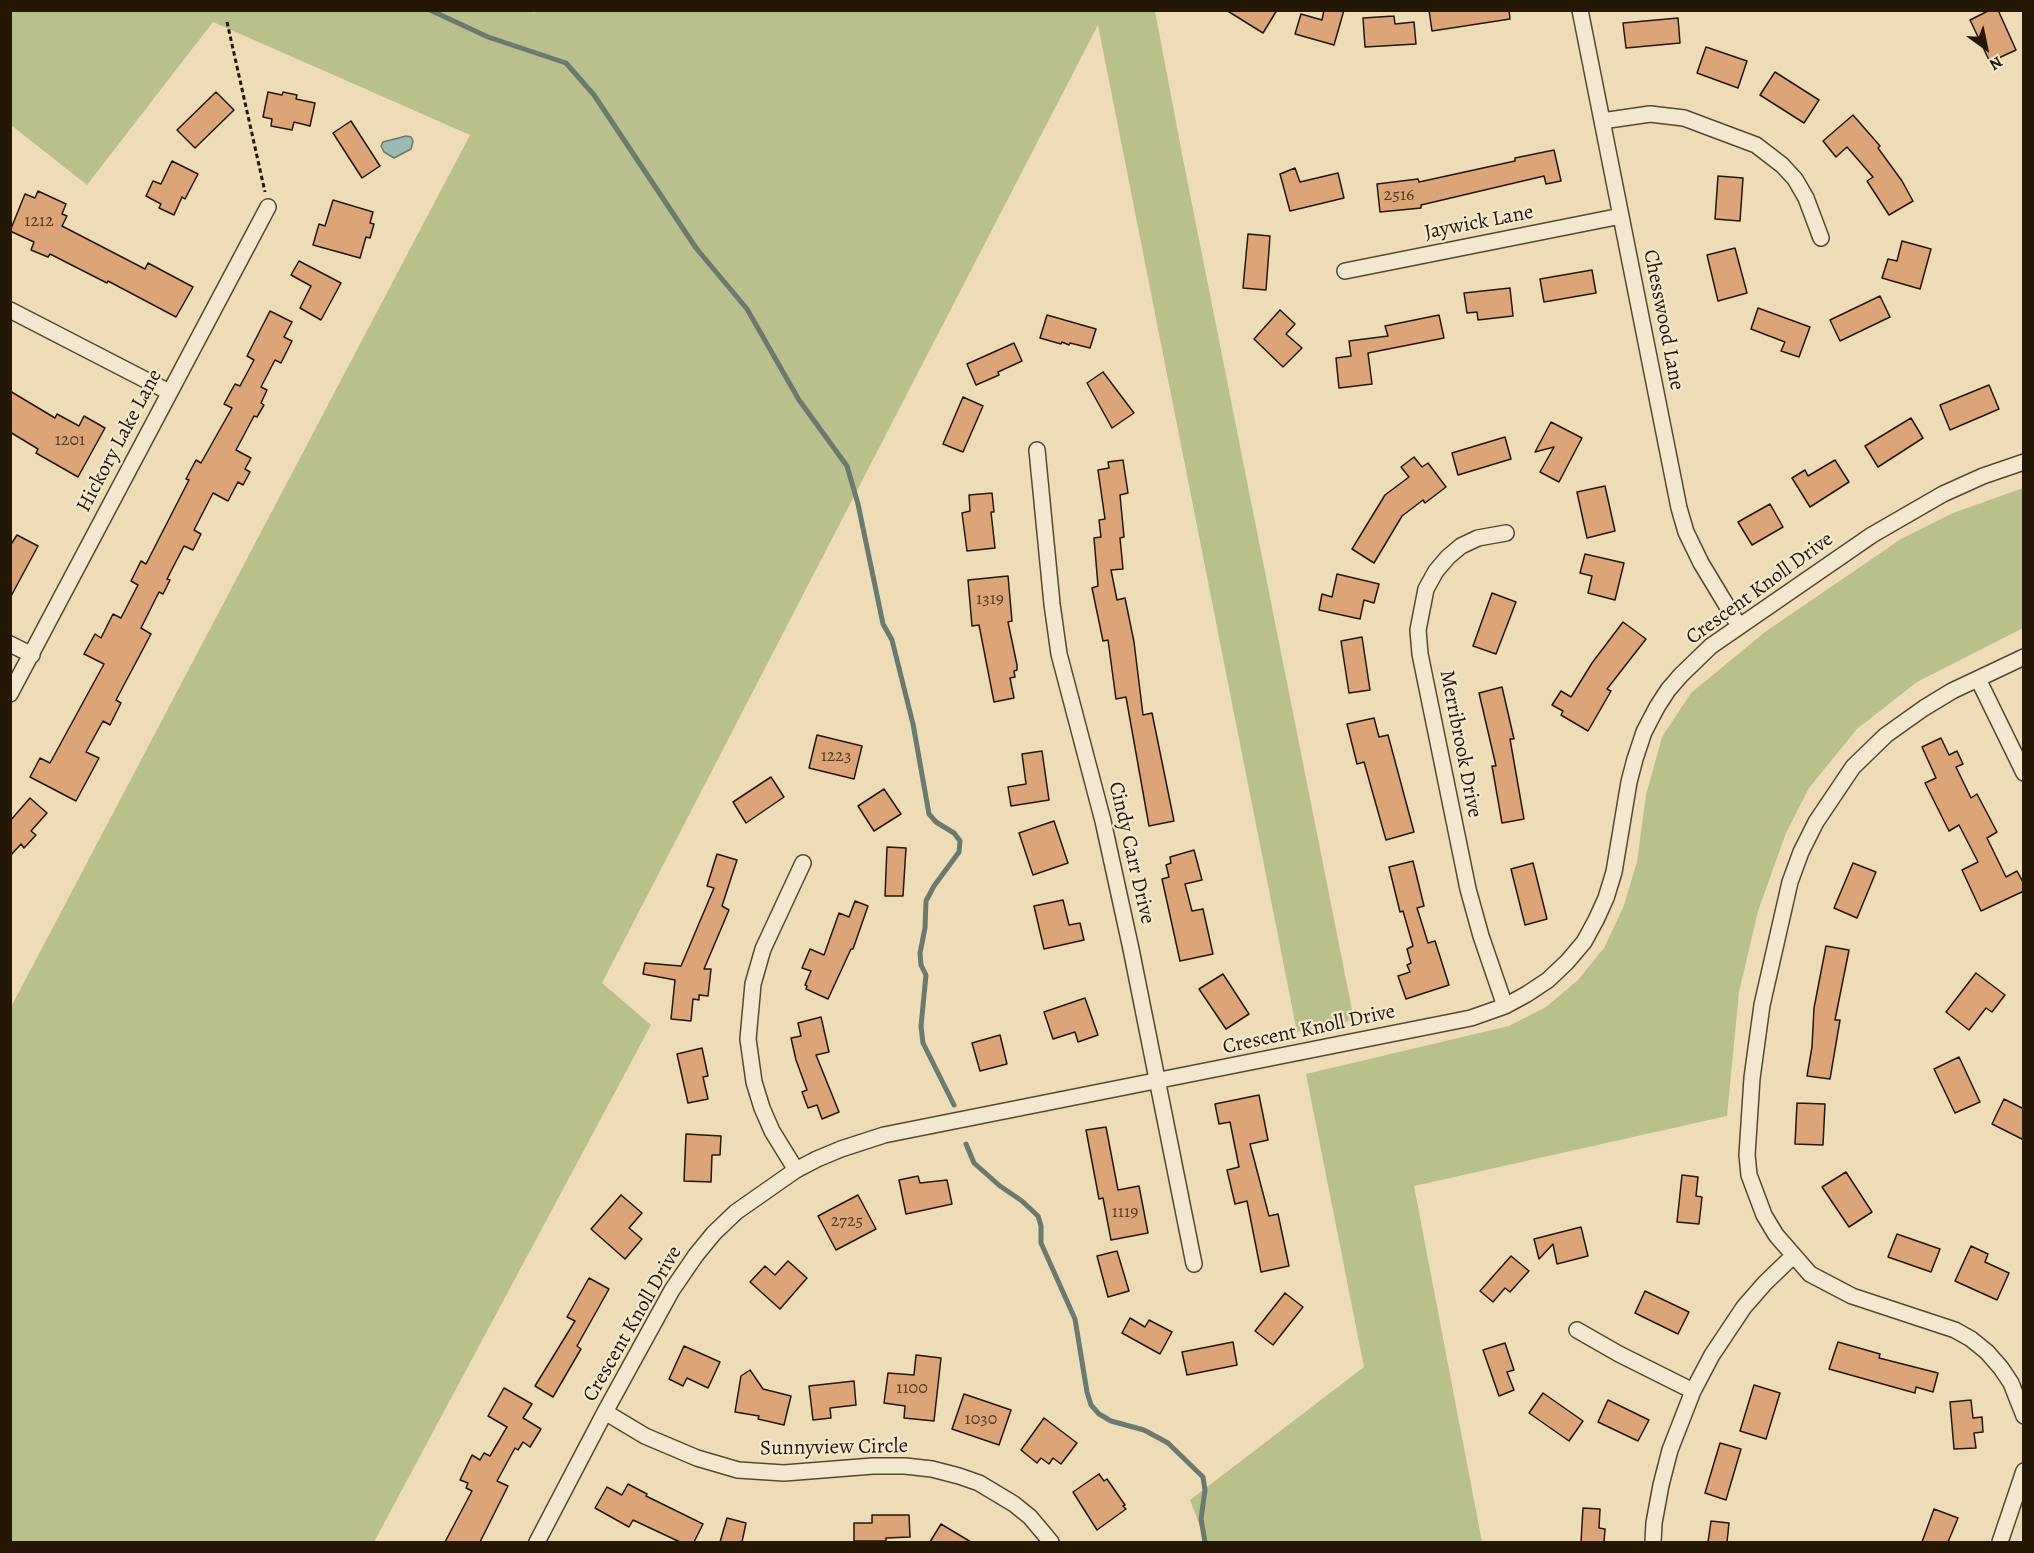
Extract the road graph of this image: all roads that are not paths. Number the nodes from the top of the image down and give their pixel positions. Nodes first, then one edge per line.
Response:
1 (1580, 10) edge
2 (1602, 121) junction
3 (268, 207) road end
4 (1621, 216) junction
5 (1821, 238) dead end
6 (1345, 271) dead end
7 (10, 310) edge
8 (169, 392) junction
9 (1037, 450) dead end
10 (2024, 462) edge
11 (1506, 533) dead end
12 (1739, 626) junction
13 (10, 644) edge
14 (32, 655) junction
15 (2024, 657) edge
16 (1978, 679) junction
17 (10, 694) edge
18 (2024, 773) edge
19 (802, 863) dead end
20 (1505, 1006) junction
21 (1158, 1082) junction
22 (796, 1170) junction
23 (1793, 1256) junction
24 (1194, 1264) dead end
25 (1577, 1330) dead end
26 (1693, 1391) junction
27 (605, 1412) junction
28 (2024, 1416) edge
29 (2024, 1471) edge
30 (537, 1542) edge
31 (1051, 1542) edge
32 (1653, 1542) edge
33 (2000, 1542) edge

1 - 2 street, Chesswood Lane
2 - 4 street, Chesswood Lane
2 - 5 street
3 - 8 street, Hickory Lake Lane
4 - 6 street, Jaywick Lane
4 - 12 street, Chesswood Lane
7 - 8 street
8 - 14 street, Hickory Lake Lane
9 - 21 street, Cindy Carr Drive
10 - 12 street, Crescent Knoll Drive
11 - 20 street, Merribrook Drive
12 - 20 street, Crescent Knoll Drive
13 - 14 street
14 - 17 street, Hickory Lake Lane
15 - 16 street
16 - 18 street
16 - 23 street
19 - 22 street
20 - 21 street, Crescent Knoll Drive
21 - 22 street, Crescent Knoll Drive
21 - 24 street, Cindy Carr Drive
22 - 27 street, Crescent Knoll Drive
23 - 26 street
23 - 28 street
25 - 26 street
26 - 32 street
27 - 30 street, Crescent Knoll Drive
27 - 31 street, Sunnyview Circle
29 - 33 street

